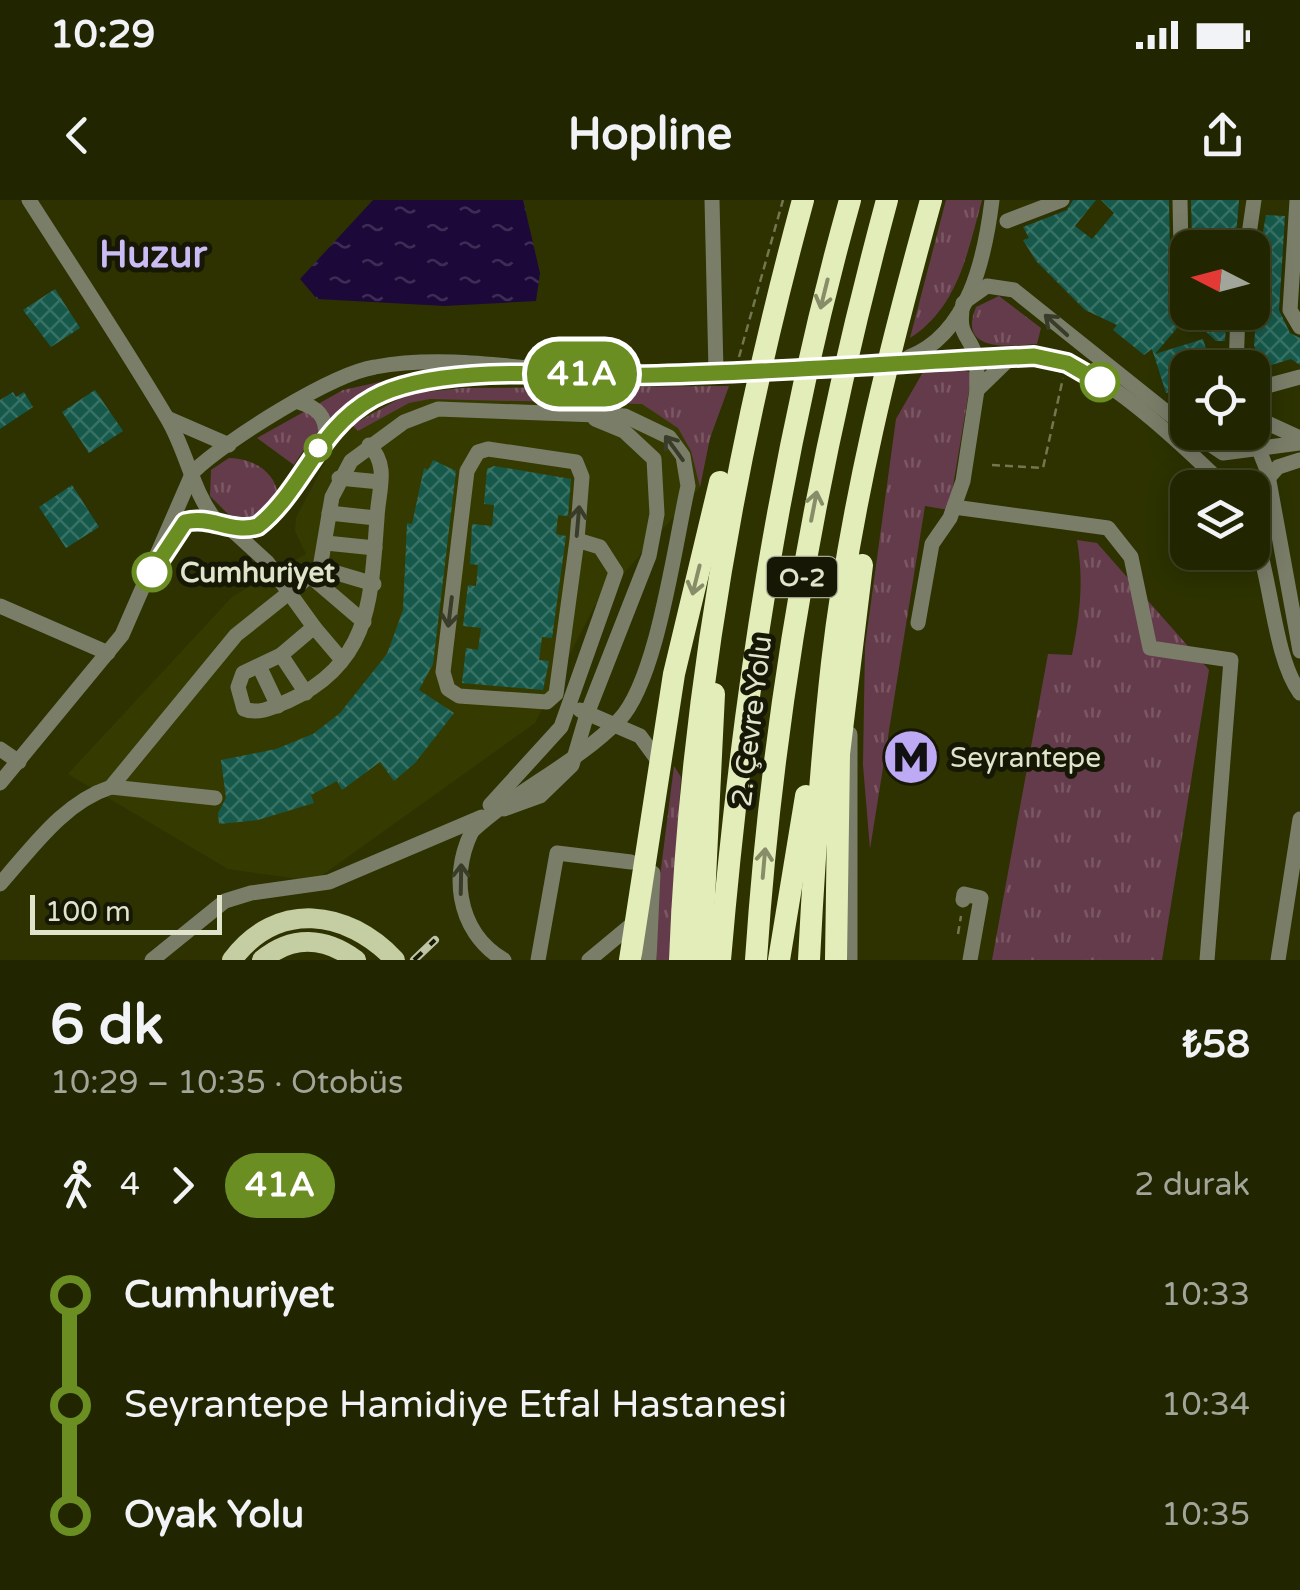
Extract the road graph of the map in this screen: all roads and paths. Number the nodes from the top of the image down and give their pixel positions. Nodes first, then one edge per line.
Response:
1 (29, 200) edge
2 (712, 200) edge
3 (783, 200) edge
4 (803, 200) edge
5 (850, 200) edge
6 (887, 200) edge
7 (931, 200) edge
8 (992, 200) edge
9 (1062, 200) edge
10 (1180, 200) edge
11 (1254, 200) edge
12 (1296, 200) edge
13 (1007, 222) dead end
14 (1181, 230) edge
15 (1250, 230) edge
16 (963, 303) junction
17 (773, 319) junction
18 (1300, 327) edge
19 (1011, 357) junction
20 (976, 358) junction
21 (901, 360) junction
22 (1067, 363) junction
23 (736, 370) junction
24 (716, 371) junction
25 (551, 374) junction
26 (1300, 377) edge
27 (1270, 385) edge
28 (977, 390) junction
29 (299, 402) junction
30 (1170, 415) edge
31 (592, 417) junction
32 (168, 419) junction
33 (1270, 425) edge
34 (326, 436) junction
35 (1270, 440) edge
36 (1300, 440) edge
37 (229, 445) junction
38 (369, 446) junction
39 (1300, 460) edge
40 (741, 462) junction
41 (992, 465) dead end
42 (1205, 470) edge
43 (193, 472) junction
44 (863, 473) junction
45 (1270, 477) edge
46 (339, 478) junction
47 (380, 482) junction
48 (1270, 490) edge
49 (954, 508) junction
50 (329, 513) junction
51 (376, 518) junction
52 (226, 528) junction
53 (576, 540) junction
54 (326, 543) junction
55 (375, 548) junction
56 (158, 557) junction
57 (1266, 570) edge
58 (315, 572) junction
59 (374, 584) junction
60 (286, 592) junction
61 (0, 606) edge
62 (364, 622) junction
63 (918, 623) dead end
64 (314, 626) junction
65 (1300, 652) edge
66 (108, 653) junction
67 (281, 655) junction
68 (342, 660) junction
69 (832, 664) junction
70 (258, 666) junction
71 (1300, 692) edge
72 (306, 693) junction
73 (846, 693) junction
74 (547, 702) junction
75 (278, 706) junction
76 (1300, 707) edge
77 (587, 714) junction
78 (0, 749) edge
79 (19, 762) junction
80 (0, 783) edge
81 (111, 787) junction
82 (215, 798) dead end
83 (1300, 818) edge
84 (471, 832) junction
85 (631, 862) dead end
86 (1297, 878) edge
87 (0, 884) edge
88 (964, 900) joint
89 (1295, 908) edge
90 (636, 921) junction
91 (958, 934) dead end
92 (152, 960) edge
93 (232, 960) edge
94 (262, 960) edge
95 (356, 960) edge
96 (396, 960) edge
97 (504, 960) edge
98 (538, 960) edge
99 (589, 960) edge
100 (630, 960) edge
101 (649, 960) edge
102 (680, 960) edge
103 (701, 960) edge
104 (720, 960) edge
105 (756, 960) edge
106 (779, 960) edge
107 (808, 960) edge
108 (836, 960) edge
109 (850, 960) edge
110 (970, 960) edge
111 (1207, 960) edge
112 (1278, 960) edge

1 - 32 street
2 - 24 street
3 - 23 path
4 - 17 highway
5 -> 104 highway, 2. Çevre Yolu / O-2
105 -> 6 highway, 2. Çevre Yolu / O-2
7 - 44 highway
8 - 16 street
9 - 13 street
10 - 14 street
11 - 15 street
12 - 18 street
16 - 20 street
16 - 21 street
30 -> 16 street
17 - 40 highway
17 -> 90 highway
19 - 20 street
19 - 22 street
19 - 28 street
20 - 21 street
20 - 28 street
21 - 23 street
22 - 41 path
22 - 42 street
23 - 24 street
24 - 25 street
25 - 29 street
25 - 34 street
26 - 27 street
28 - 49 street
29 - 34 street
29 - 37 street
31 - 38 street
31 - 77 street
84 -> 31 street
32 - 37 street
32 - 43 street
33 - 36 street
34 - 52 street
35 - 36 street
37 - 43 street
38 - 46 street
38 - 47 street
39 - 45 street
40 - 102 highway
40 - 103 highway
43 - 52 street
43 - 56 street
44 - 69 highway
44 - 73 highway
46 - 47 street
46 - 50 street
47 - 51 street
48 - 65 street
49 - 63 street
49 - 111 street
50 - 51 street
50 - 54 street
51 - 55 street
52 - 56 street
52 - 60 street
53 - 74 street
53 -> 74 street
53 - 84 street
54 - 55 street
54 - 58 street
55 - 59 street
56 - 66 street
57 - 71 street
58 - 59 street
58 - 60 street
58 - 62 street
59 - 62 street
60 - 64 street
60 - 81 street
61 - 66 street
62 - 68 street
64 - 67 street
64 - 68 street
66 - 79 street
67 - 70 street
67 - 72 street
68 - 72 street
69 - 106 highway
69 - 107 highway
70 - 75 street
70 - 75 street
71 - 76 street
72 - 75 street
73 - 108 highway
73 - 109 street
74 - 77 street
77 - 92 street
77 - 101 street
78 - 79 street
79 - 80 street
81 - 82 street
81 - 87 street
83 - 86 street
97 -> 84 street
85 - 98 street
86 - 89 street
88 - 91 path
88 - 110 street
89 - 112 street
90 - 99 street
90 - 100 highway
93 - 96 main road
94 - 95 main road

